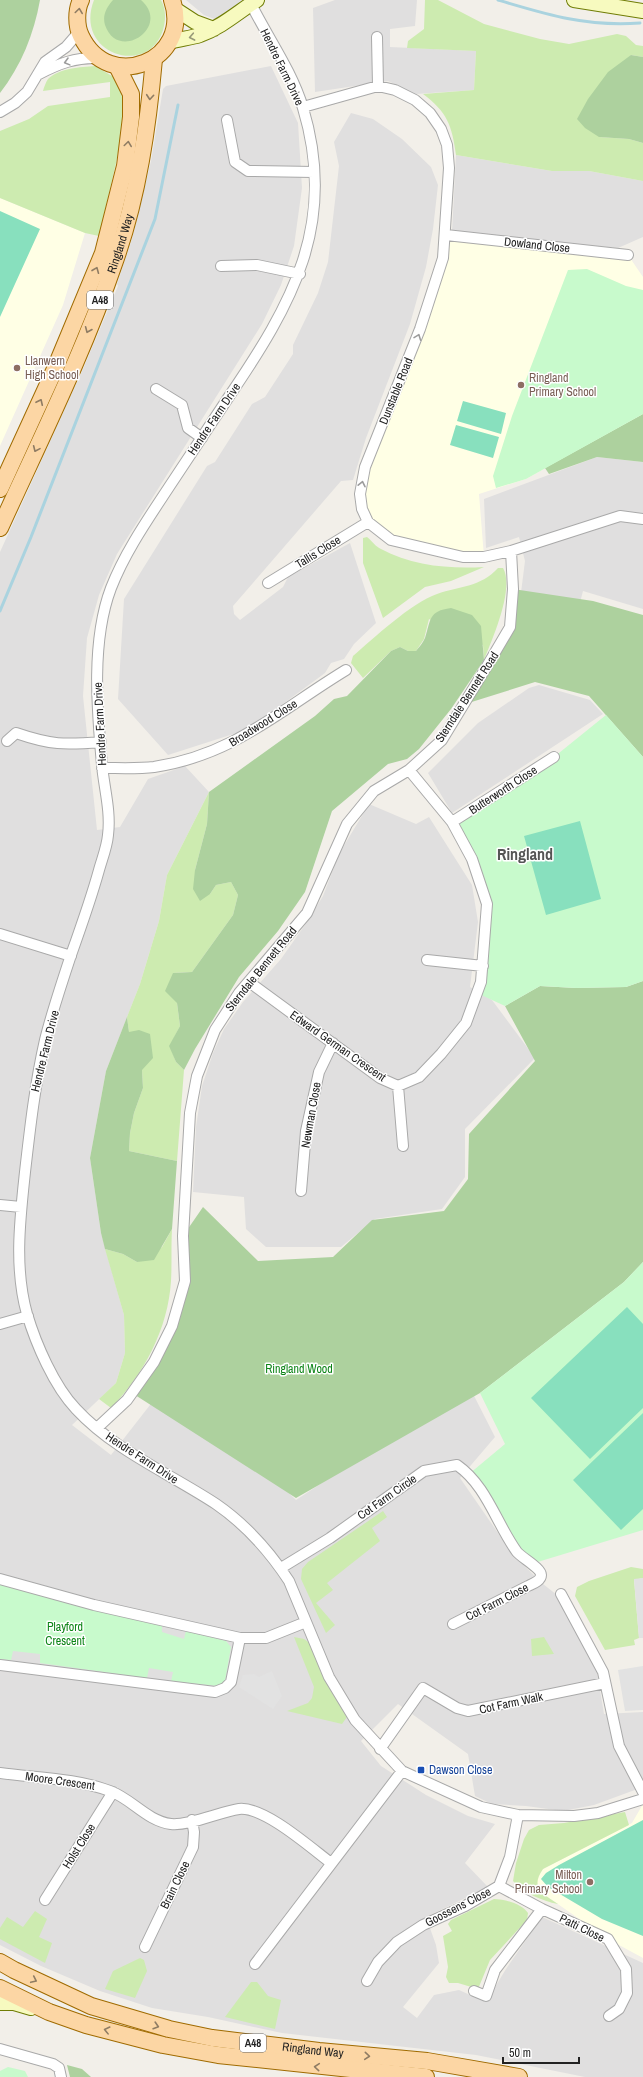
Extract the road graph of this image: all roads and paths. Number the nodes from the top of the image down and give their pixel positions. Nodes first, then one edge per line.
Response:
1 (81, 0) edge
2 (574, 0) edge
3 (254, 2) edge
4 (173, 4) edge
5 (643, 10) edge
6 (214, 29) junction
7 (79, 32) junction
8 (377, 37) dead end
9 (169, 42) junction
10 (98, 58) junction
11 (154, 58) junction
12 (117, 66) junction
13 (38, 75) junction
14 (378, 86) junction
15 (303, 107) junction
16 (0, 112) edge
17 (228, 120) dead end
18 (314, 172) junction
19 (446, 235) junction
20 (628, 256) dead end
21 (221, 266) dead end
22 (300, 274) junction
23 (156, 390) dead end
24 (202, 438) junction
25 (0, 489) edge
26 (643, 519) edge
27 (368, 522) junction
28 (0, 528) edge
29 (512, 551) junction
30 (268, 583) dead end
31 (346, 670) dead end
32 (7, 741) dead end
33 (101, 742) junction
34 (554, 757) dead end
35 (102, 768) junction
36 (409, 770) junction
37 (452, 822) junction
38 (0, 934) edge
39 (71, 956) junction
40 (427, 960) dead end
41 (483, 966) junction
42 (249, 982) junction
43 (333, 1043) junction
44 (398, 1086) junction
45 (403, 1146) dead end
46 (301, 1191) dead end
47 (0, 1205) edge
48 (21, 1208) junction
49 (28, 1316) junction
50 (0, 1324) edge
51 (97, 1428) junction
52 (281, 1568) junction
53 (0, 1579) edge
54 (540, 1579) joint
55 (561, 1594) dead end
56 (306, 1622) junction
57 (453, 1624) dead end
58 (240, 1638) junction
59 (0, 1665) edge
60 (605, 1683) junction
61 (380, 1749) junction
62 (402, 1771) junction
63 (0, 1773) edge
64 (113, 1792) junction
65 (643, 1792) edge
66 (643, 1799) edge
67 (518, 1815) junction
68 (192, 1820) junction
69 (331, 1863) junction
70 (499, 1886) junction
71 (45, 1900) dead end
72 (542, 1909) junction
73 (145, 1947) dead end
74 (0, 1962) edge
75 (254, 1964) dead end
76 (367, 1981) dead end
77 (0, 1988) edge
78 (474, 1991) dead end
79 (0, 2003) edge
80 (49, 2012) junction
81 (609, 2016) dead end
82 (0, 2049) edge
83 (61, 2077) edge
84 (426, 2077) edge
85 (519, 2077) edge

7 -> 1 main road
2 - 5 street
3 - 6 street
3 - 15 street, Hendre Farm Drive
4 - 6 street
4 - 9 main road
6 -> 9 street
7 - 10 main road
7 - 13 street
8 - 14 street
9 - 11 main road
10 - 12 main road
10 -> 13 street
11 - 12 main road
11 -> 28 main road, Ringland Way / A48
25 -> 12 main road, Ringland Way / A48
13 - 16 street
14 - 15 street
14 - 19 street, Dunstable Road
15 - 18 street, Hendre Farm Drive
17 - 18 street
18 - 22 street, Hendre Farm Drive
19 - 20 street, Dowland Close
27 -> 19 street, Dunstable Road
21 - 22 street
22 - 24 street, Hendre Farm Drive
23 - 24 street
24 - 33 street, Hendre Farm Drive
26 - 29 street
27 - 29 street
27 - 30 street, Tallis Close
29 - 36 street, Sterndale Bennett Road
31 - 35 street, Broadwood Close
32 - 33 street
33 - 35 street, Hendre Farm Drive
34 - 37 street, Butterworth Close
35 - 39 street, Hendre Farm Drive
36 - 37 street, Edward German Crescent
36 - 42 street, Sterndale Bennett Road
37 - 41 street, Edward German Crescent
38 - 39 street
39 - 48 street, Hendre Farm Drive
40 - 41 street
41 - 44 street, Edward German Crescent
42 - 43 street, Edward German Crescent
42 - 51 street, Sterndale Bennett Road
43 - 44 street, Edward German Crescent
43 - 46 street, Newman Close
44 - 45 street
47 - 48 street
48 - 49 street, Hendre Farm Drive
49 - 50 street
49 - 51 street, Hendre Farm Drive
51 - 52 street, Hendre Farm Drive
52 - 54 street, Cot Farm Circle
52 - 56 street, Hendre Farm Drive
53 - 58 street
54 - 57 street, Cot Farm Close
55 - 60 street
56 - 58 street
56 - 61 street, Hendre Farm Drive
58 - 59 street
60 - 61 street, Cot Farm Walk
60 - 65 street
61 - 62 street, Hendre Farm Drive
62 - 67 street, Hendre Farm Drive
62 - 69 street
63 - 64 street, Moore Crescent
64 - 68 street, Moore Crescent
64 - 71 street, Holst Close
66 - 67 street, Hendre Farm Drive
67 - 70 street, Goossens Close
68 - 69 street, Moore Crescent
68 - 73 street, Brain Close
69 - 75 street
70 - 72 street, Patti Close
70 - 76 street, Goossens Close
72 - 78 street
72 - 81 street, Patti Close
74 -> 85 main road, Ringland Way / A48
77 - 80 main road, Ringland Way / A48
79 - 80 street
84 -> 80 main road, Ringland Way / A48
82 - 83 street

